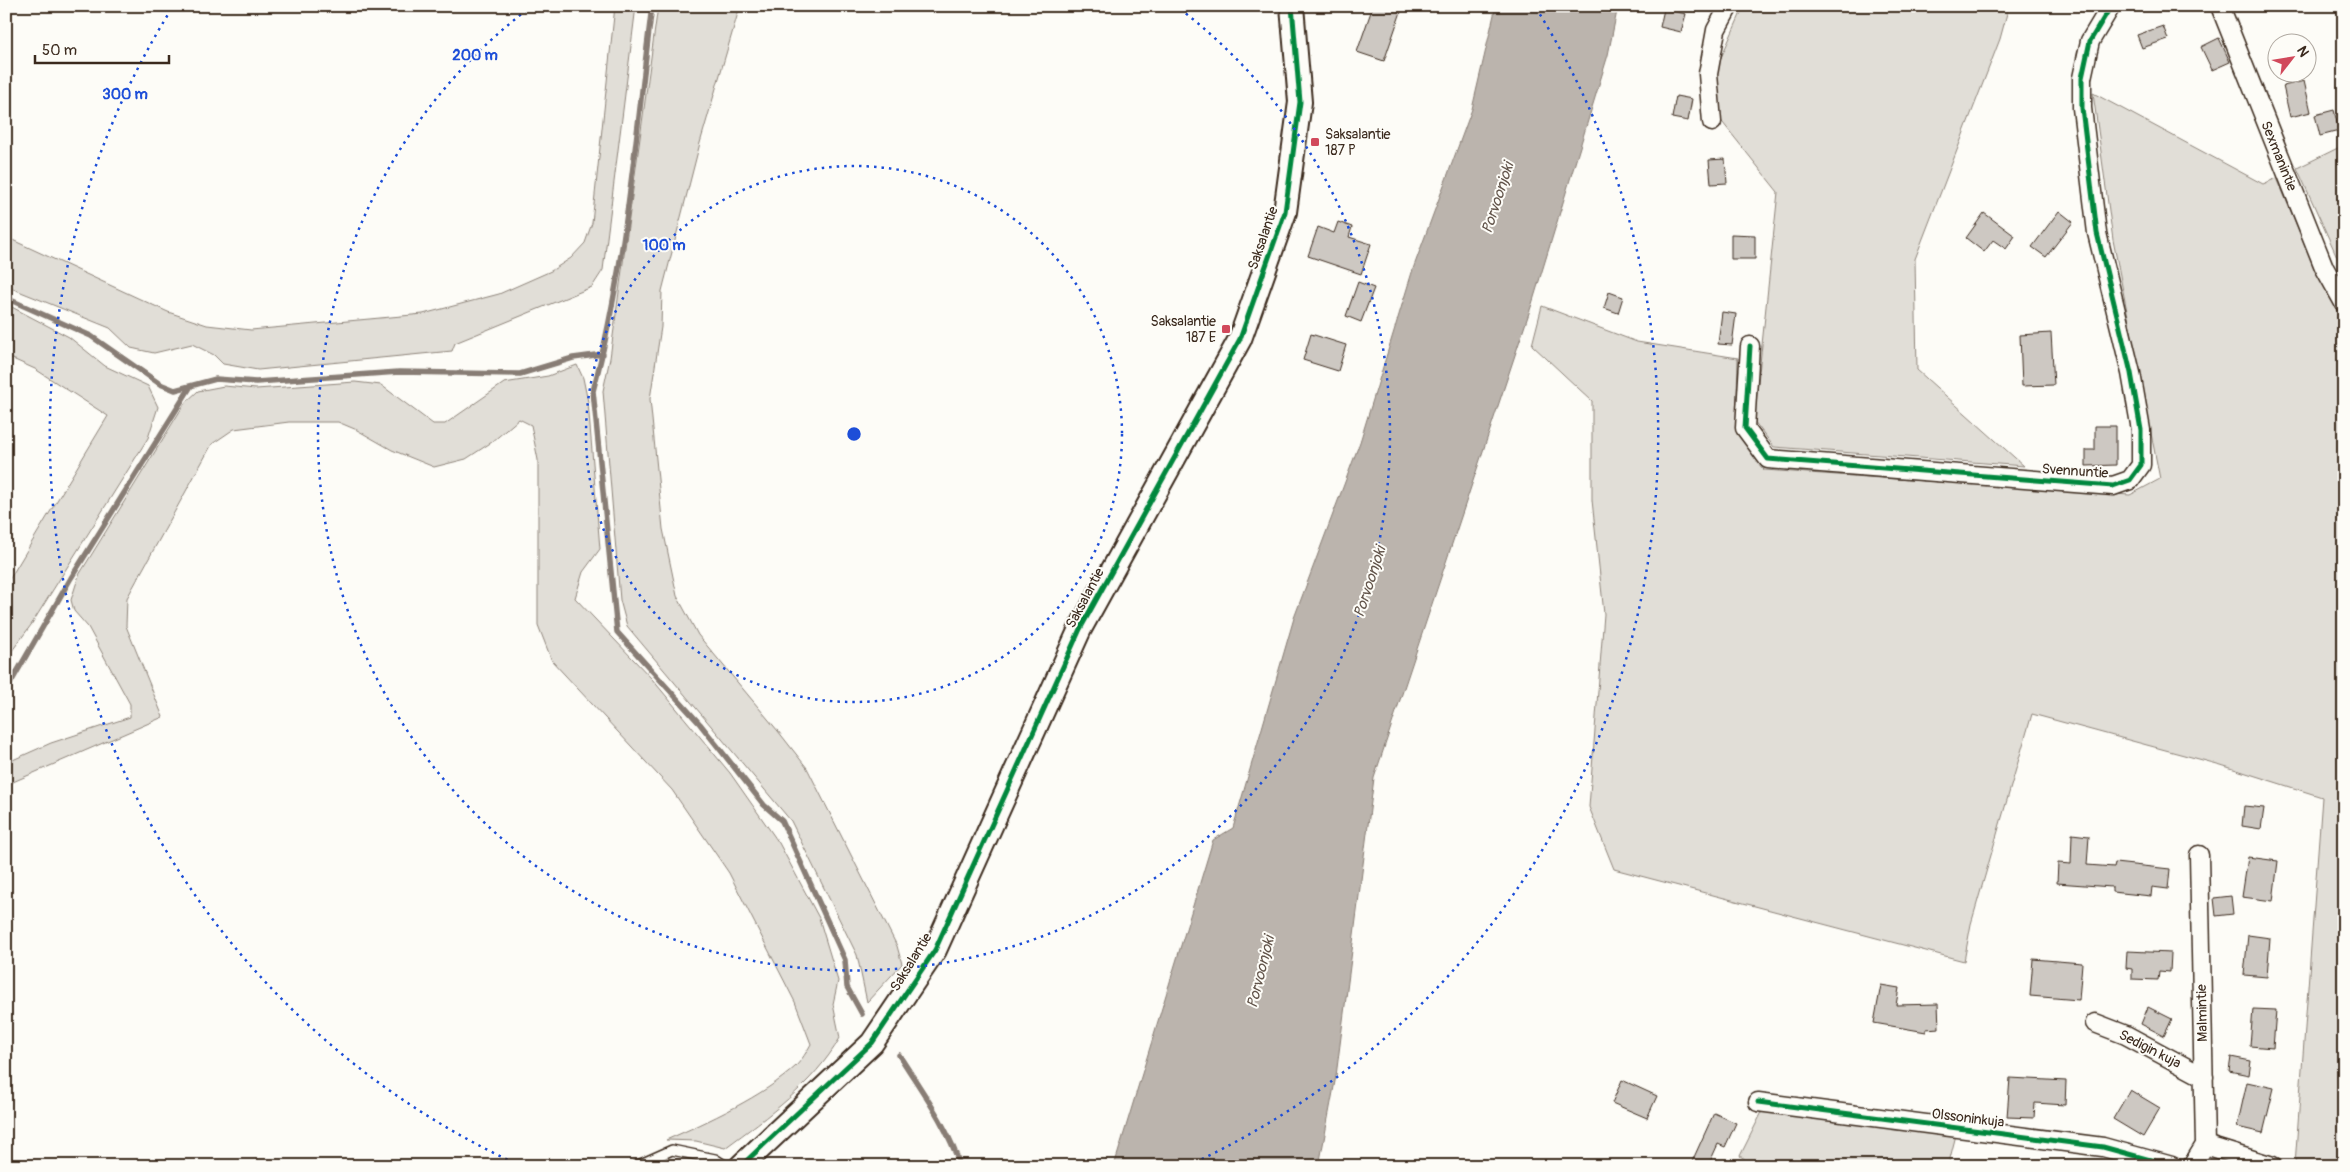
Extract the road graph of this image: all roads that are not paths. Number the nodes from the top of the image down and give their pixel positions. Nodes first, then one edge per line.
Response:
1 (1292, 6) edge
2 (1730, 6) edge
3 (2111, 6) edge
4 (2220, 6) edge
5 (1712, 122) dead end
6 (2344, 303) edge
7 (1750, 346) dead end
8 (2198, 855) dead end
9 (2095, 1023) dead end
10 (2204, 1076) junction
11 (1758, 1102) dead end
12 (2205, 1146) junction
13 (636, 1166) edge
14 (726, 1166) edge
15 (741, 1166) edge
16 (2172, 1166) edge
17 (2192, 1166) edge
18 (2273, 1166) edge

1 - 15 street, Saksalantie
2 - 5 street
3 - 7 street, Svennuntie
4 - 6 street, Sexmanintie
8 - 10 street, Malmintie
9 - 10 street, Sedigin kuja
10 - 12 street, Malmintie
11 - 16 street, Olssoninkuja
12 - 17 street
12 - 18 street
13 - 14 lane

